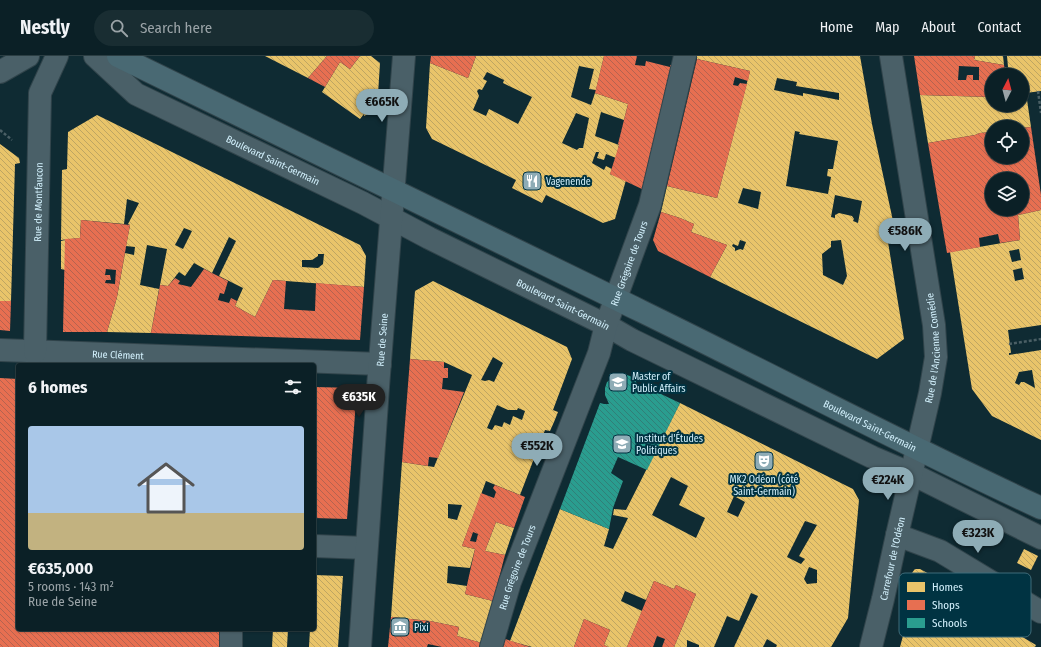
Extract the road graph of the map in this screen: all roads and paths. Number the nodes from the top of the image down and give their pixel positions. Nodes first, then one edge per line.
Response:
1 (28, 56) edge
2 (57, 56) edge
3 (95, 56) edge
4 (118, 56) edge
5 (404, 56) edge
6 (686, 56) edge
7 (891, 56) edge
8 (0, 72) edge
9 (1038, 91) dead end
10 (1041, 113) edge
11 (0, 130) edge
12 (17, 143) dead end
13 (394, 192) junction
14 (392, 218) junction
15 (615, 299) junction
16 (606, 325) junction
17 (1041, 339) edge
18 (1009, 344) dead end
19 (0, 350) edge
20 (36, 352) junction
21 (238, 362) edge
22 (309, 363) edge
23 (316, 363) edge
24 (380, 364) junction
25 (918, 449) junction
26 (912, 474) junction
27 (1041, 508) edge
28 (897, 535) junction
29 (1041, 538) edge
30 (316, 546) edge
31 (366, 548) junction
32 (977, 573) edge
33 (1031, 606) edge
34 (1041, 612) edge
35 (231, 631) edge
36 (870, 646) edge
37 (231, 647) edge
38 (360, 647) edge
39 (491, 647) edge

1 - 8 street
2 - 20 street, Rue de Montfaucon
3 - 14 street, Boulevard Saint-Germain
4 - 13 main road, Boulevard Saint-Germain
5 - 13 street, Rue de Seine
6 - 15 street, Rue Grégoire de Tours
7 - 25 street, Rue de l'Ancienne Comédie
9 - 10 path
11 - 12 path
13 - 14 street, Rue de Seine
13 - 15 main road, Boulevard Saint-Germain
14 - 16 street, Boulevard Saint-Germain
14 - 24 street, Rue de Seine
15 - 16 street, Rue Grégoire de Tours
15 - 25 main road, Boulevard Saint-Germain
16 - 26 street, Boulevard Saint-Germain
16 - 39 street, Rue Grégoire de Tours
17 - 18 path
19 - 20 street, Rue Clément
20 - 21 street, Rue Clément
21 - 22 street, Rue Clément
23 - 24 street, Rue Clément
24 - 31 street, Rue de Seine
25 - 26 street, Carrefour de l'Odéon
25 - 27 main road, Boulevard Saint-Germain
26 - 28 street, Carrefour de l'Odéon
26 - 29 street, Boulevard Saint-Germain
28 - 32 street
28 - 36 street, Carrefour de l'Odéon
30 - 31 street
31 - 38 street, Rue de Seine
33 - 34 street
35 - 37 street

